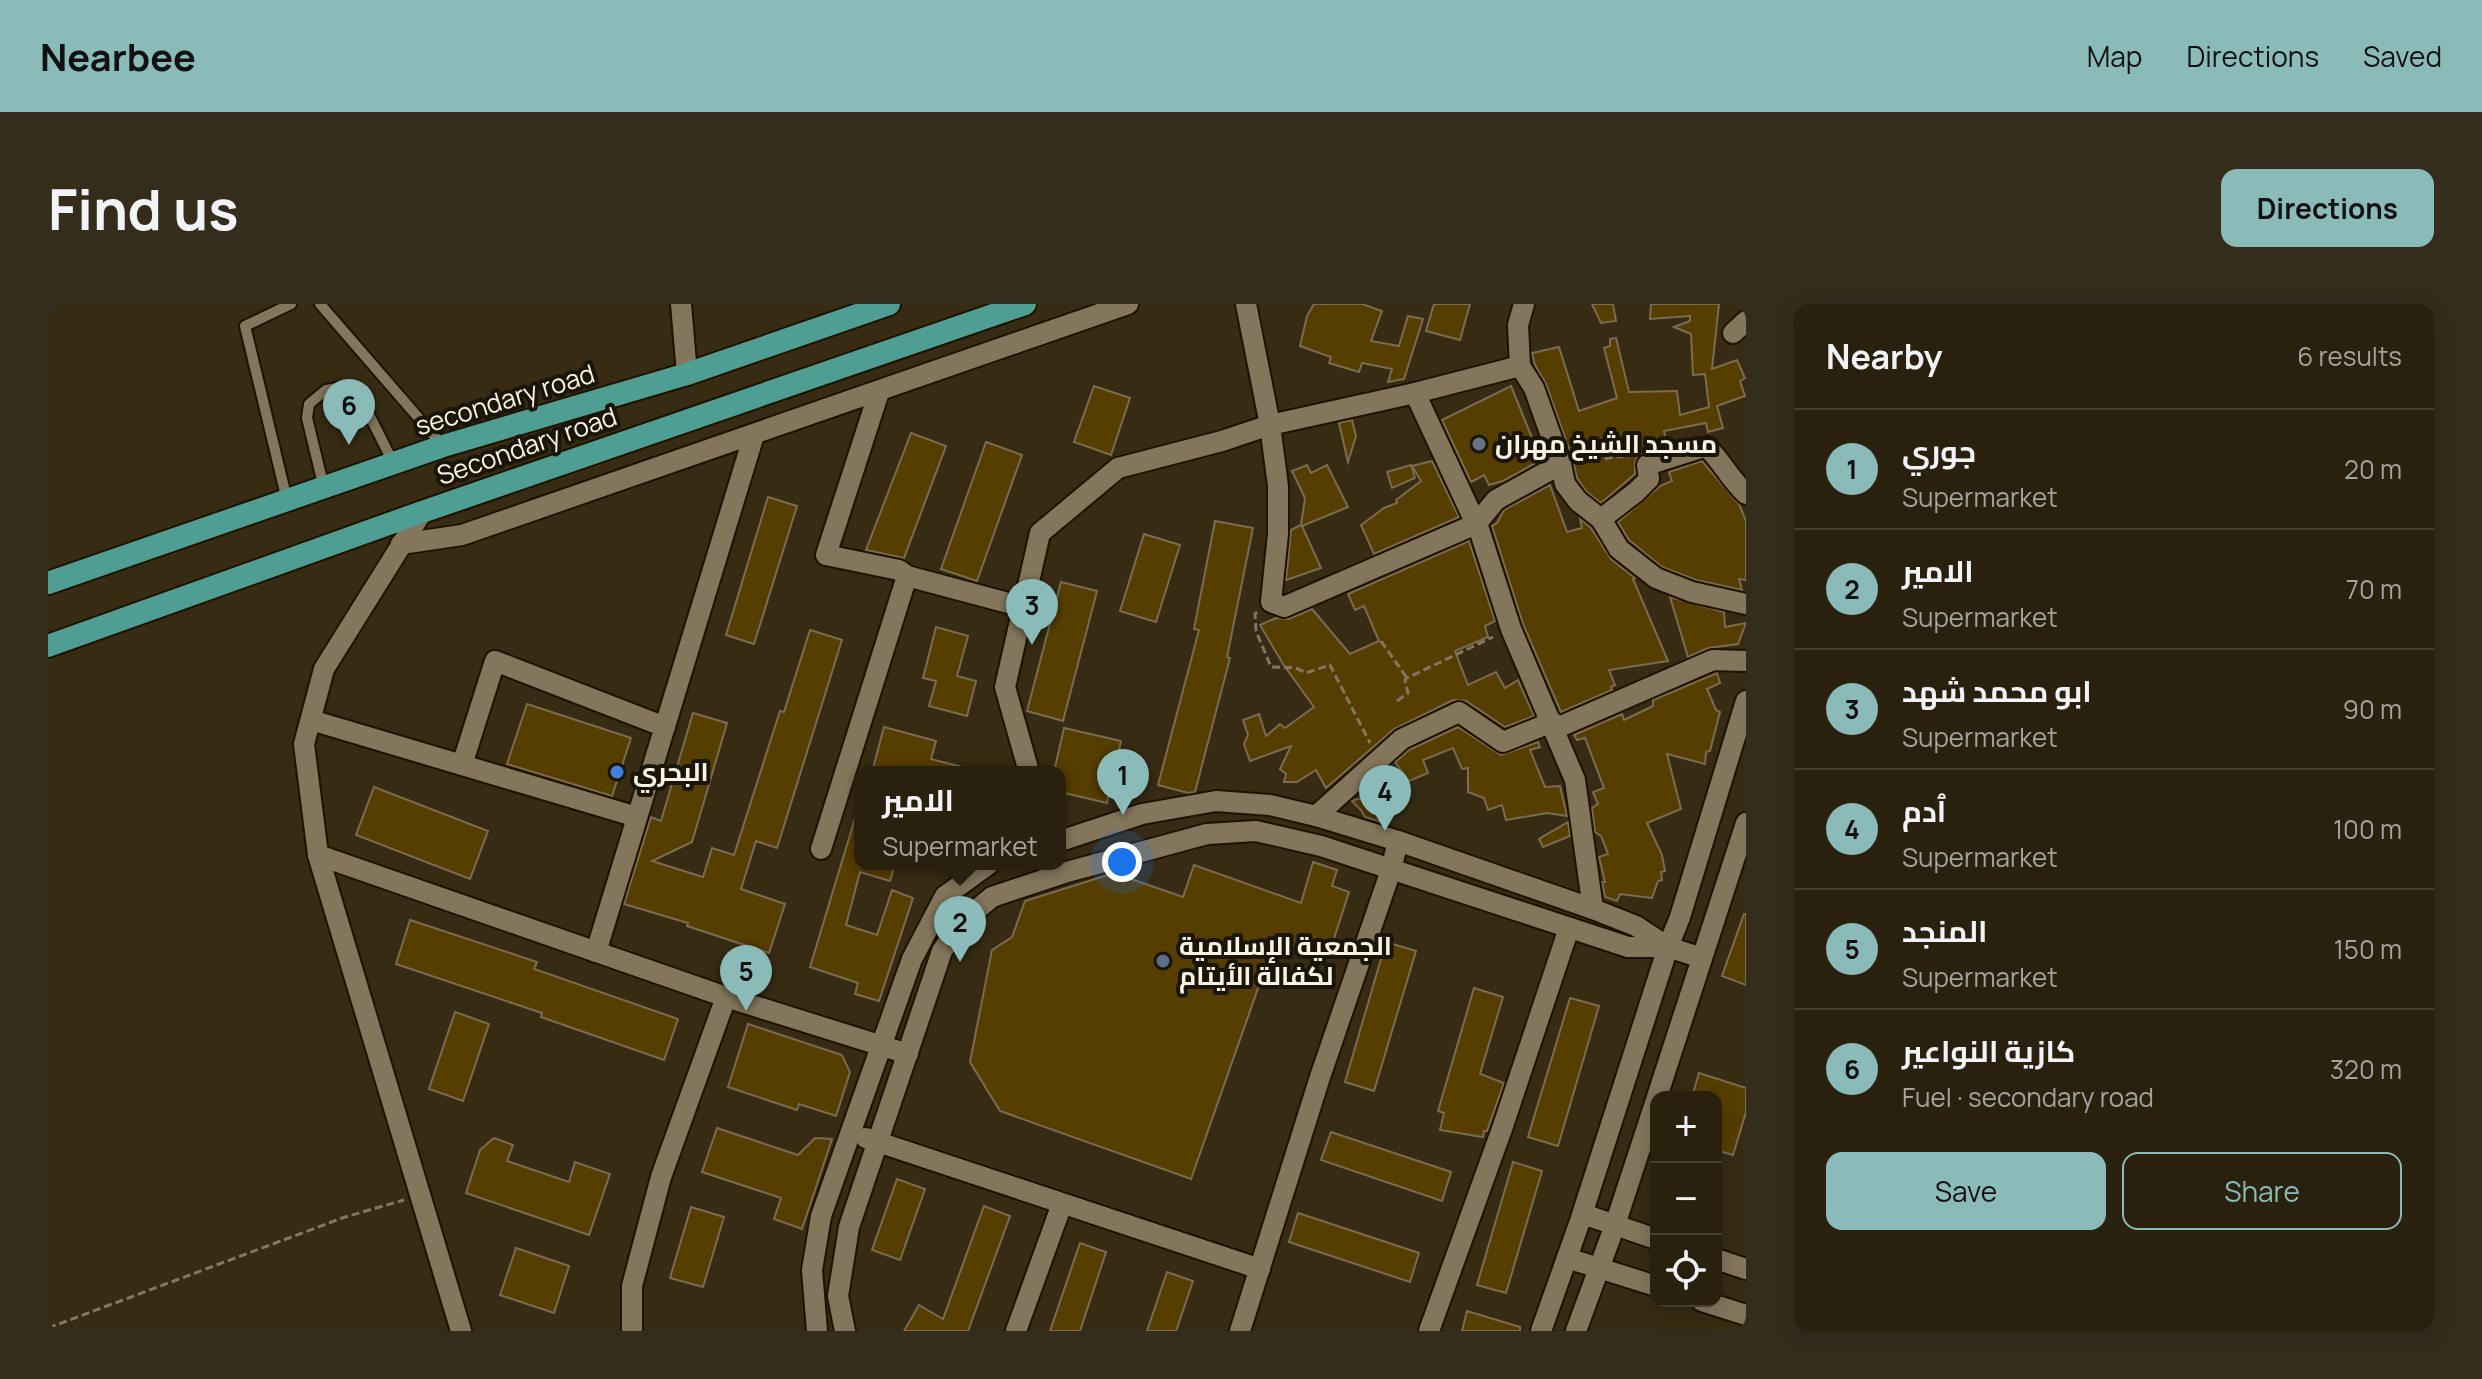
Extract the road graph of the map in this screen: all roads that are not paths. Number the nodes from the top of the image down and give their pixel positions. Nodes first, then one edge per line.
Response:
1 (291, 304) edge
2 (320, 304) edge
3 (681, 304) edge
4 (889, 304) edge
5 (1025, 304) edge
6 (1128, 304) edge
7 (1246, 304) edge
8 (1524, 304) edge
9 (1520, 366) junction
10 (687, 374) junction
11 (879, 392) junction
12 (1415, 393) junction
13 (1270, 425) junction
14 (754, 435) junction
15 (443, 446) junction
16 (394, 464) junction
17 (1561, 464) junction
18 (324, 488) junction
19 (1746, 494) edge
20 (287, 500) junction
21 (422, 512) junction
22 (1601, 519) junction
23 (1476, 524) junction
24 (401, 544) junction
25 (907, 576) junction
26 (48, 583) edge
27 (1746, 604) edge
28 (1023, 607) junction
29 (48, 646) edge
30 (1746, 661) edge
31 (1746, 701) edge
32 (311, 720) junction
33 (1552, 722) junction
34 (665, 727) junction
35 (462, 765) junction
36 (1027, 766) edge
37 (1316, 816) junction
38 (637, 817) junction
39 (1746, 823) edge
40 (1066, 839) edge
41 (1398, 841) junction
42 (821, 849) dead end
43 (318, 855) junction
44 (981, 870) edge
45 (1391, 870) junction
46 (1593, 909) junction
47 (1569, 928) junction
48 (1668, 947) junction
49 (596, 952) junction
50 (1702, 958) junction
51 (726, 997) junction
52 (881, 1046) junction
53 (908, 1054) junction
54 (1658, 1091) edge
55 (1650, 1117) edge
56 (851, 1131) junction
57 (877, 1143) junction
58 (1062, 1204) junction
59 (1583, 1214) junction
60 (1615, 1225) junction
61 (1650, 1237) edge
62 (1567, 1258) junction
63 (1722, 1261) edge
64 (1598, 1268) junction
65 (1260, 1269) junction
66 (1746, 1269) edge
67 (1650, 1284) edge
68 (1721, 1307) edge
69 (1746, 1315) edge
70 (461, 1331) edge
71 (632, 1331) edge
72 (817, 1331) edge
73 (845, 1331) edge
74 (1016, 1331) edge
75 (1240, 1331) edge
76 (1429, 1331) edge
77 (1541, 1331) edge
78 (1576, 1331) edge

1 - 20 lane
2 - 15 lane
3 - 10 street
4 - 10 main road, secondary road
5 - 21 main road, Secondary road
6 - 11 street
7 - 13 street
8 - 9 street
9 - 12 street
9 - 17 street
10 - 15 main road, secondary road
11 - 14 street
11 - 25 street
12 - 13 street
12 - 23 street
13 - 23 street
13 - 28 street
14 - 24 street
14 - 34 street
15 - 16 main road, secondary road
16 - 18 main road, secondary road
16 - 18 lane
17 - 22 street
17 - 23 street
18 - 20 main road, secondary road
19 - 22 street
20 - 26 main road, secondary road
21 - 24 street
21 - 29 main road, Secondary road
22 - 27 street
23 - 33 street
24 - 32 street
25 - 28 street
25 - 42 street
28 - 36 street
30 - 33 street
31 - 48 street
32 - 35 street
32 - 43 street
33 - 37 street
33 - 46 street
34 - 35 street
34 - 38 street
35 - 38 street
37 - 40 street
37 - 41 street
38 - 49 street
39 - 50 street
41 - 45 street
41 - 46 street
43 - 49 street
43 - 70 street
44 - 52 street
45 - 47 street
45 - 53 street
45 - 65 street
46 - 48 street
47 - 48 street
47 - 76 street
48 - 50 street
48 - 59 street
49 - 51 street
50 - 54 street
51 - 52 street
51 - 71 street
52 - 53 street
52 - 56 street
53 - 57 street
55 - 60 street
56 - 57 street
56 - 72 street
57 - 58 street
57 - 73 street
58 - 65 street
58 - 74 street
59 - 60 street
59 - 62 street
60 - 61 street
60 - 64 street
62 - 64 street
62 - 77 street
63 - 66 street
64 - 67 street
64 - 78 street
65 - 75 street
68 - 69 street

